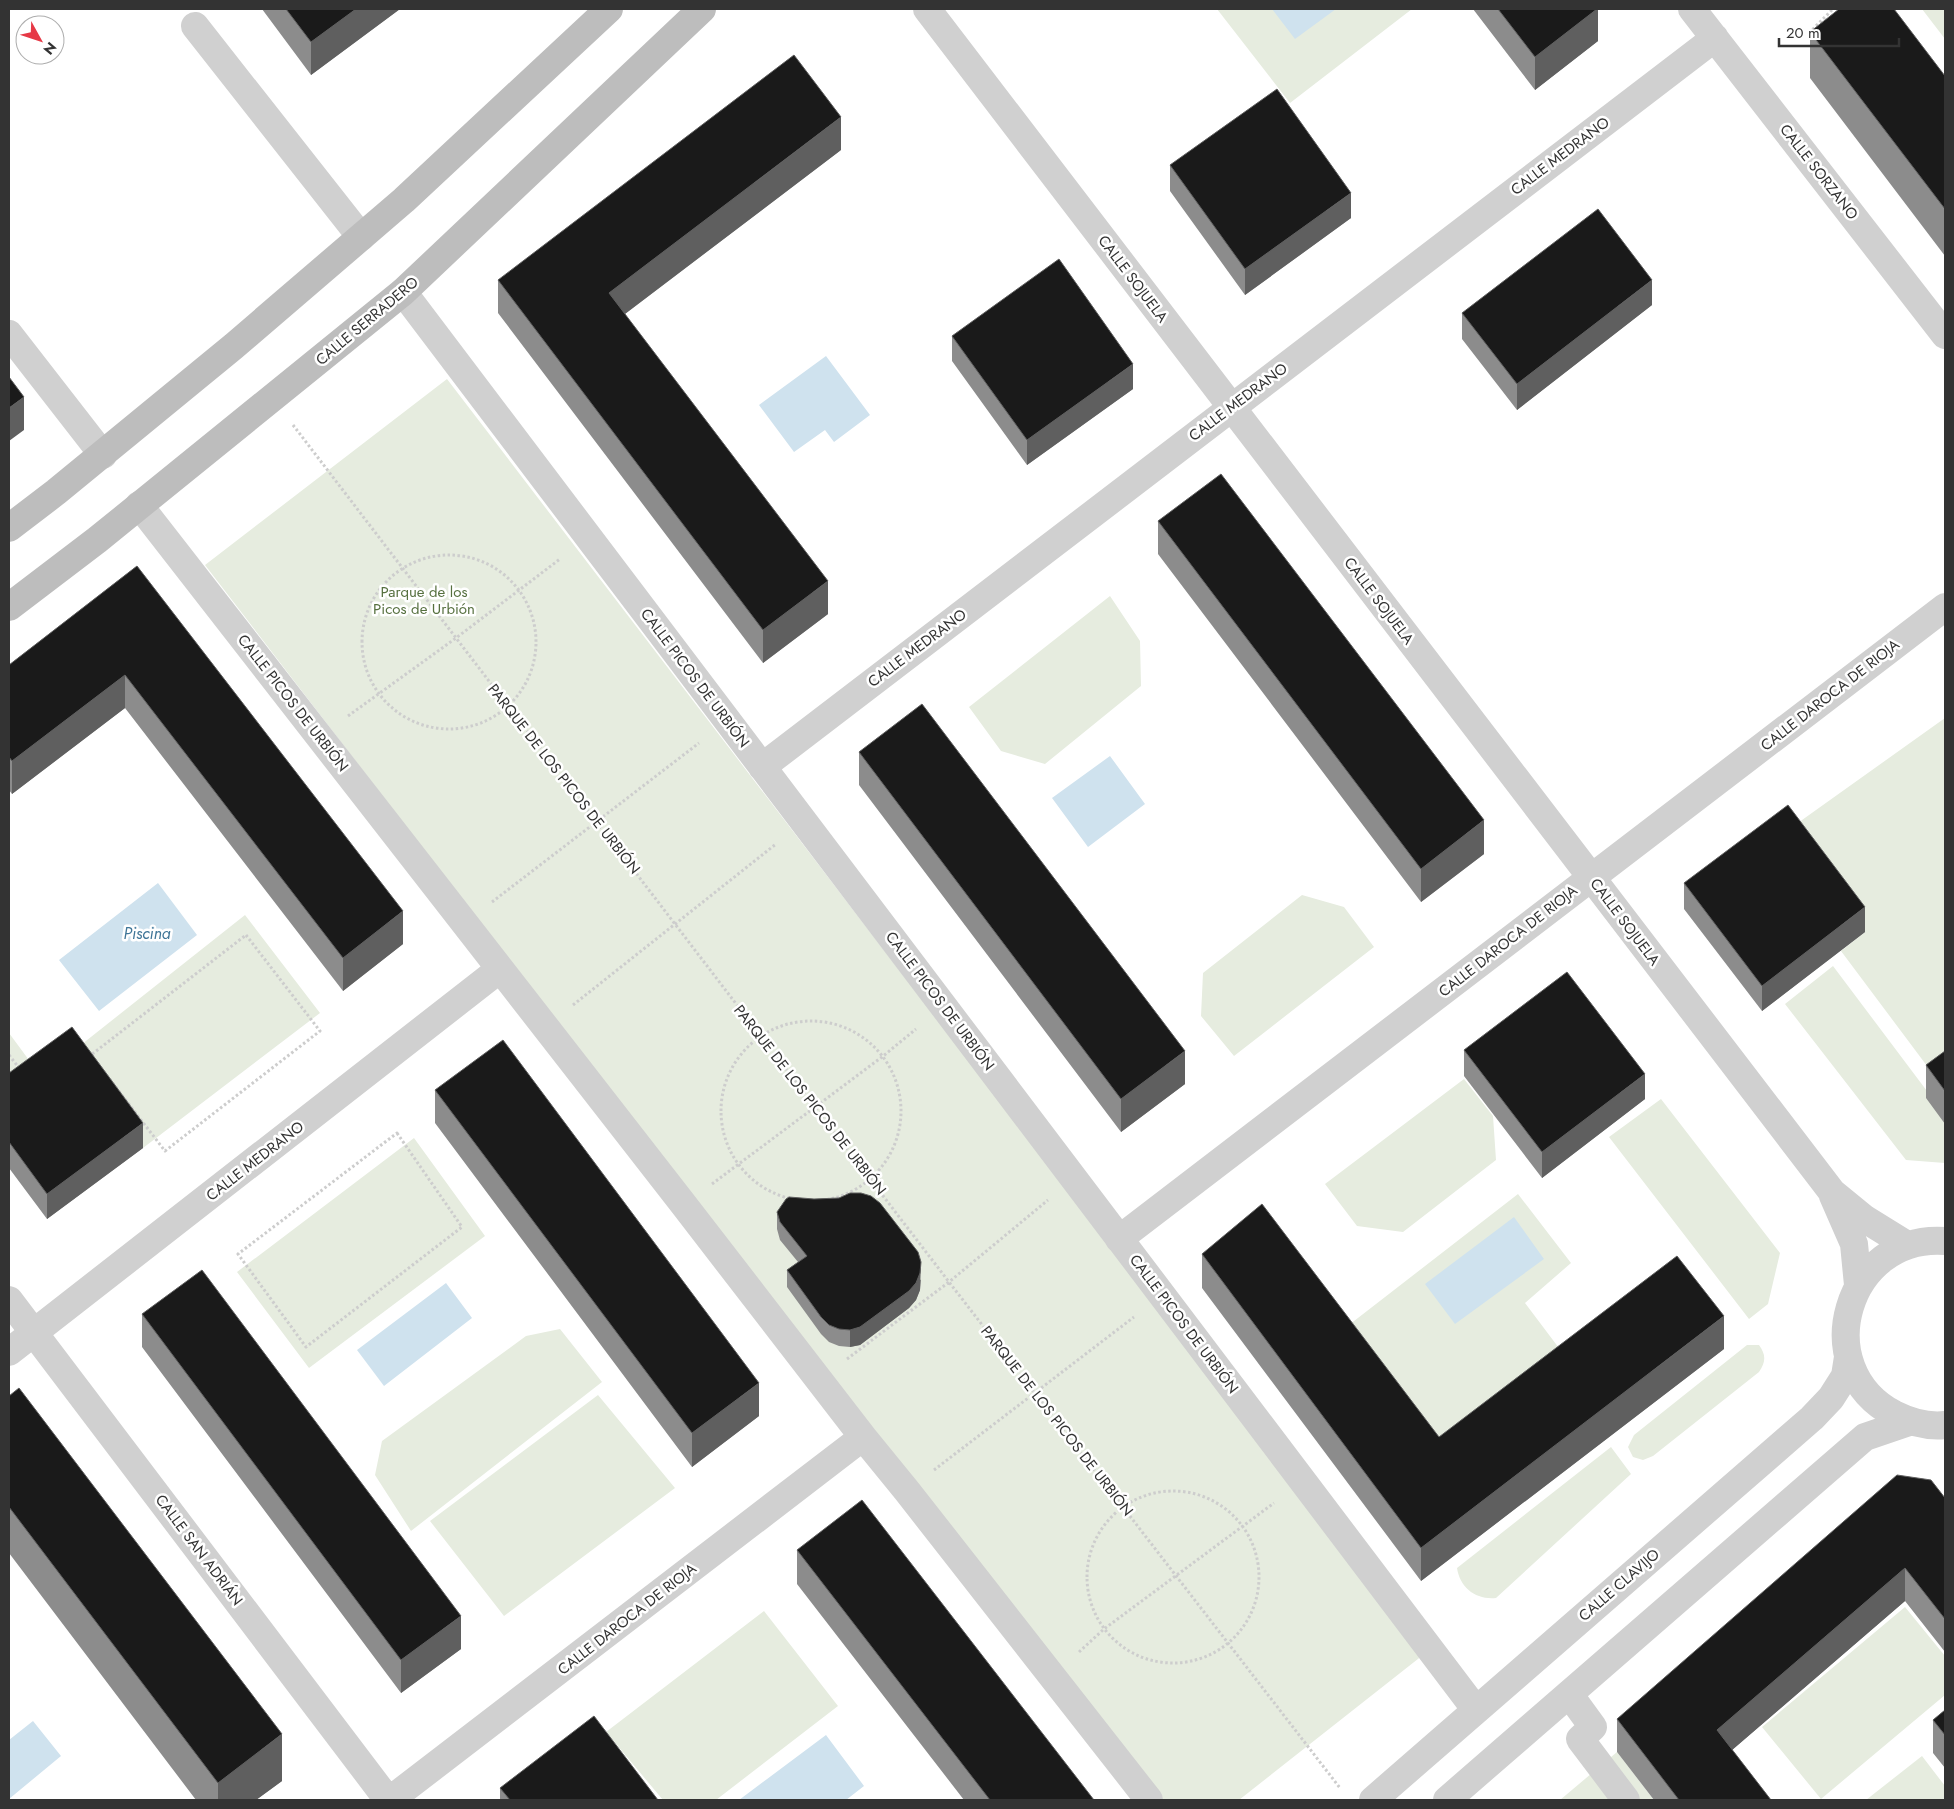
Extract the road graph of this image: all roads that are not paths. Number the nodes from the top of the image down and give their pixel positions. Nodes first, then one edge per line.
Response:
1 (609, 9) edge
2 (702, 9) edge
3 (927, 9) edge
4 (1692, 9) edge
5 (195, 26) dead end
6 (1715, 38) junction
7 (361, 237) junction
8 (403, 292) junction
9 (9, 334) edge
10 (1945, 335) edge
11 (1232, 407) junction
12 (103, 454) junction
13 (139, 505) junction
14 (9, 528) edge
15 (9, 607) edge
16 (1945, 607) edge
17 (762, 767) junction
18 (1591, 878) junction
19 (500, 969) junction
20 (1832, 1192) junction
21 (1119, 1239) junction
22 (1945, 1242) edge
23 (1907, 1245) junction
24 (1858, 1285) junction
25 (9, 1300) edge
26 (34, 1333) junction
27 (9, 1352) edge
28 (1848, 1357) junction
29 (1909, 1422) junction
30 (1944, 1426) edge
31 (863, 1437) junction
32 (1569, 1694) junction
33 (1476, 1710) junction
34 (389, 1800) edge
35 (1149, 1800) edge
36 (1372, 1800) edge
37 (1447, 1800) edge
38 (1626, 1800) edge

1 - 7 main road
2 - 8 main road, CALLE SERRADERO
3 - 11 street, CALLE SOJUELA
4 - 6 street, CALLE SORZANO
5 - 7 street
6 - 10 street, CALLE SORZANO
6 - 11 street, CALLE MEDRANO
7 - 12 main road
8 - 13 main road, CALLE SERRADERO
8 - 17 street, CALLE PICOS DE URBIÓN
9 - 12 street
11 - 17 street, CALLE MEDRANO
11 - 18 street, CALLE SOJUELA
12 - 14 main road
13 - 15 main road, CALLE SERRADERO
13 - 19 street, CALLE PICOS DE URBIÓN
16 - 18 street, CALLE DAROCA DE RIOJA
17 - 21 street, CALLE PICOS DE URBIÓN
18 - 20 street, CALLE SOJUELA
18 - 21 street, CALLE DAROCA DE RIOJA
19 - 26 street, CALLE MEDRANO
19 - 31 street, CALLE PICOS DE URBIÓN
20 - 23 street, CALLE SOJUELA
20 - 24 street, CALLE SOJUELA
21 - 33 street, CALLE PICOS DE URBIÓN
22 - 23 street
23 - 24 street
24 - 28 street
25 - 26 street, CALLE SAN ADRIÁN
26 - 27 street, CALLE MEDRANO
26 - 34 street, CALLE SAN ADRIÁN
28 - 29 street
28 - 33 street, CALLE CLAVIJO
29 - 30 street
29 - 32 street
31 - 34 street, CALLE DAROCA DE RIOJA
31 - 35 street, CALLE PICOS DE URBIÓN
32 - 37 street
32 - 38 street
33 - 36 street, CALLE CLAVIJO

